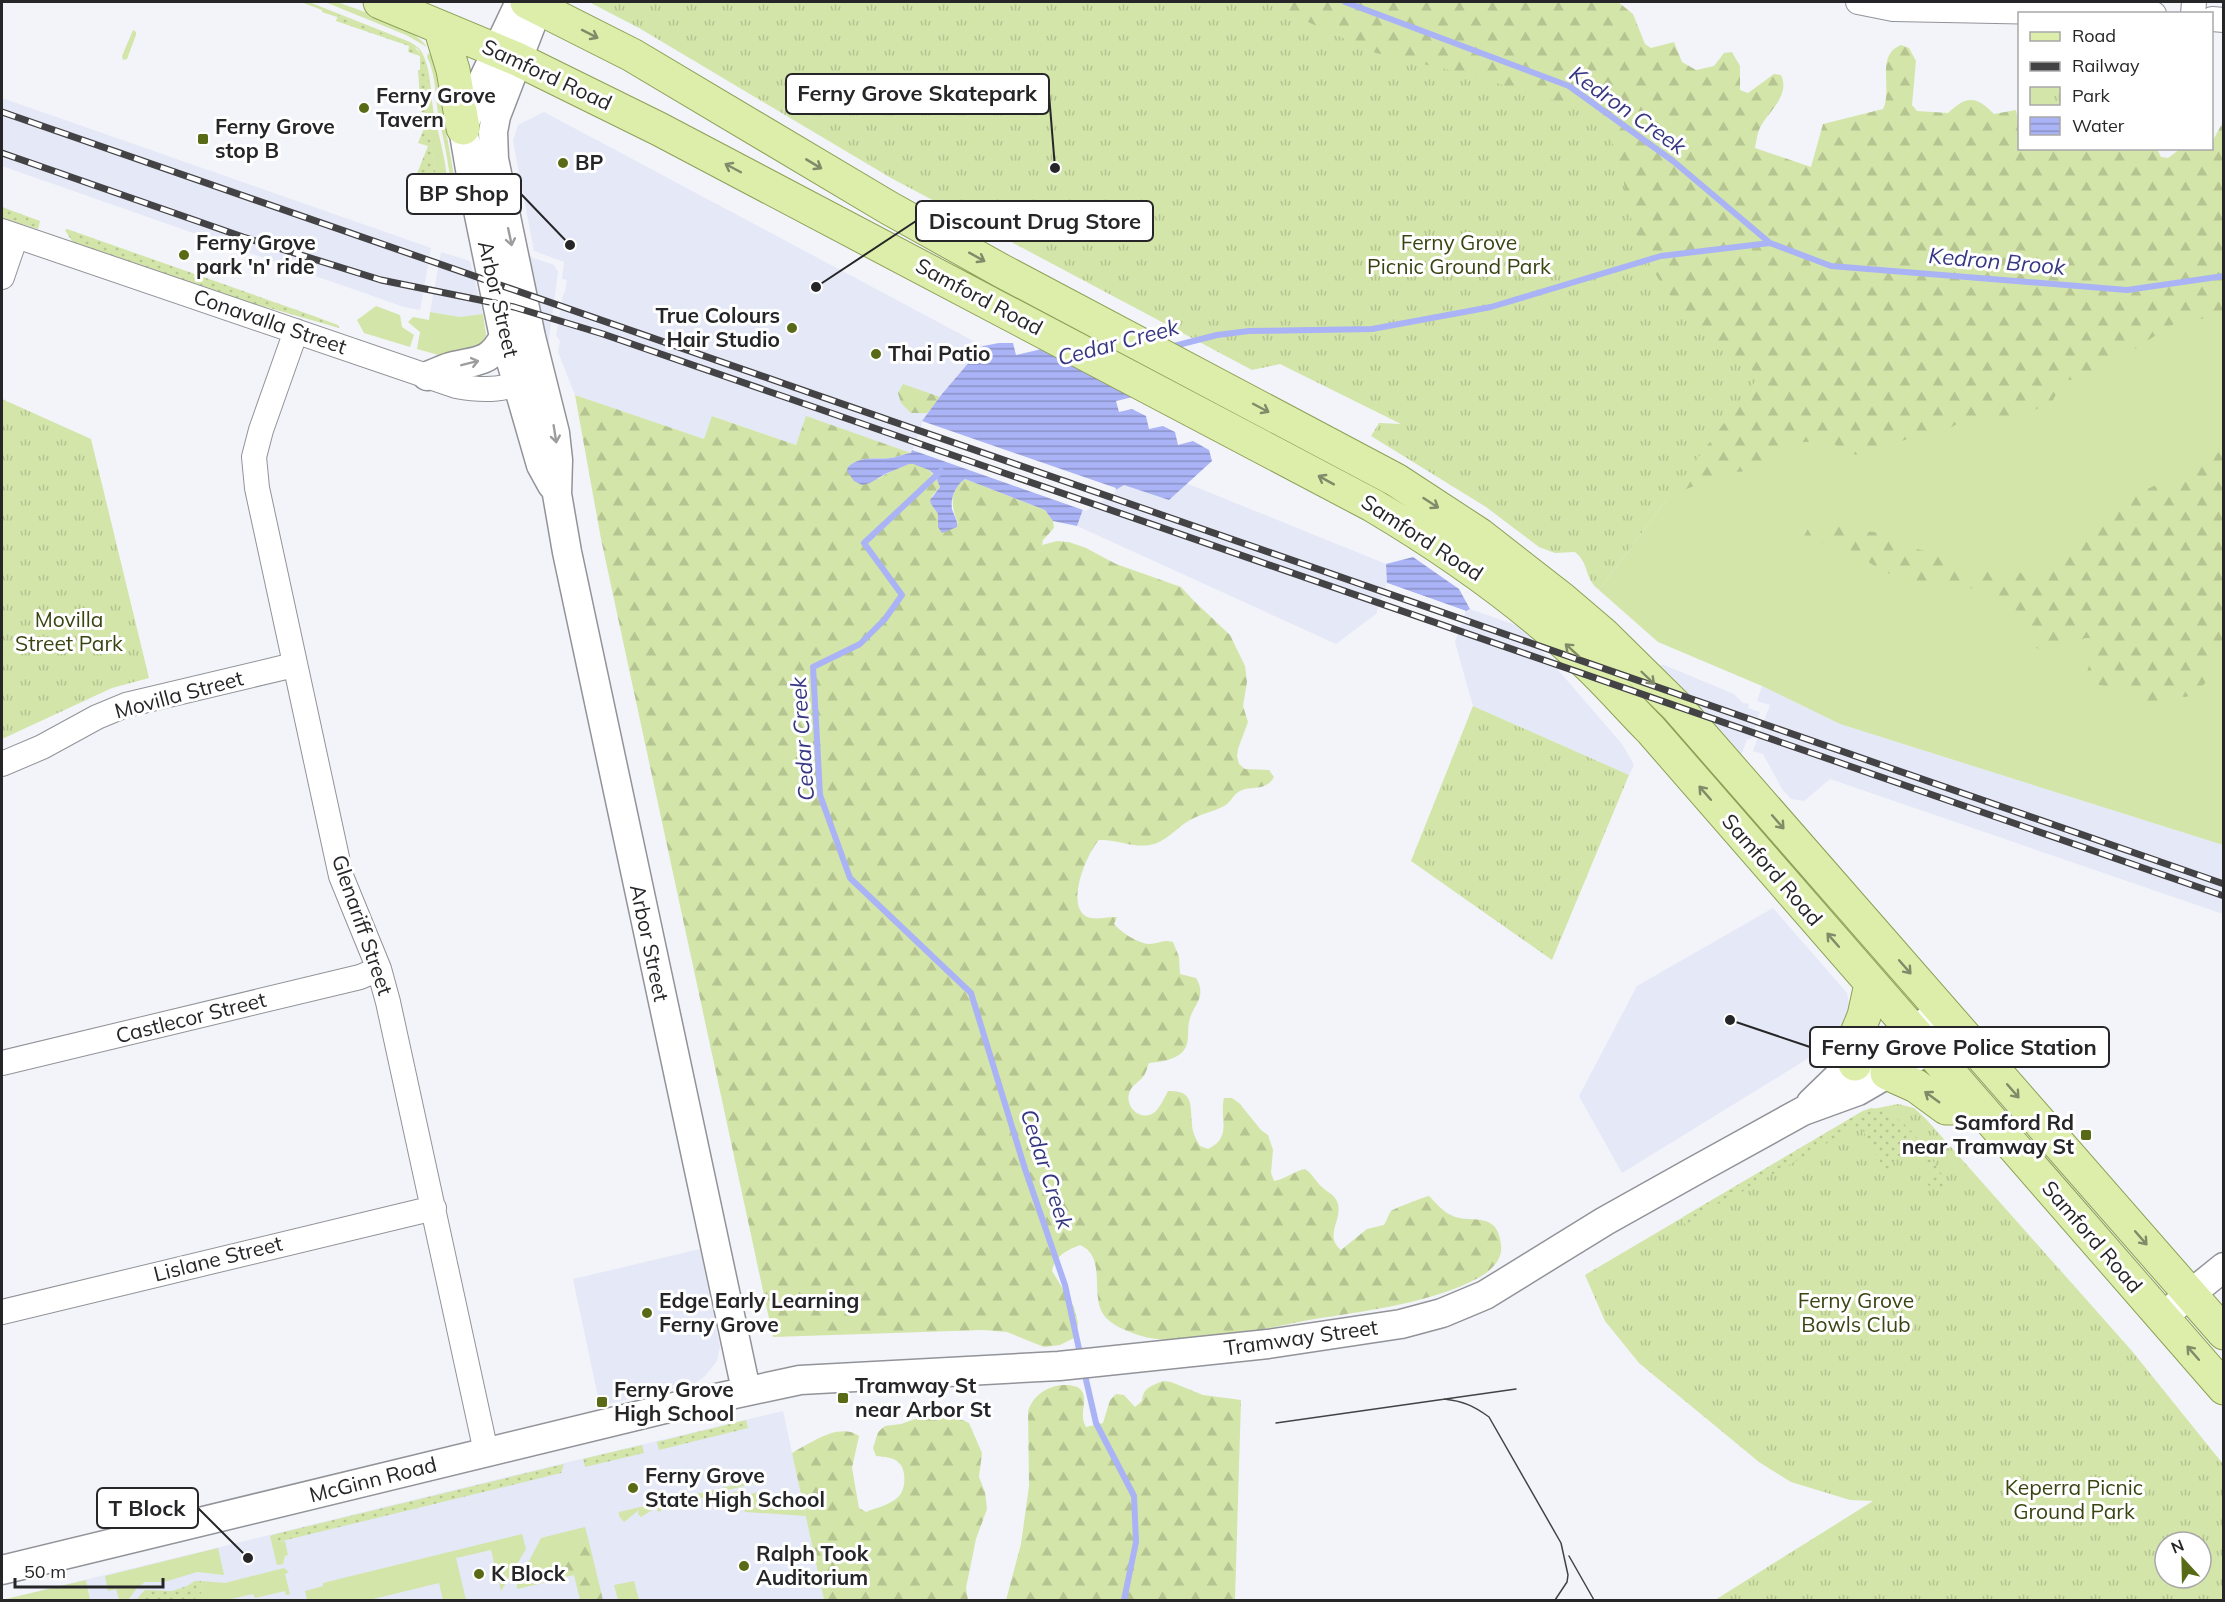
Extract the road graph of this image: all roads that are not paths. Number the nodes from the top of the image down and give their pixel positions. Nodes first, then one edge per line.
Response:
1 (380, 2) edge
2 (1858, 2) edge
3 (529, 3) edge
4 (2050, 12) edge
5 (440, 27) junction
6 (507, 55) junction
7 (463, 128) junction
8 (9, 233) edge
9 (2, 277) edge
10 (296, 330) junction
11 (504, 337) junction
12 (428, 376) junction
13 (530, 381) junction
14 (294, 665) junction
15 (2, 764) edge
16 (379, 969) junction
17 (1871, 984) junction
18 (1952, 1021) junction
19 (1920, 1040) junction
20 (2, 1063) edge
21 (1855, 1064) junction
22 (1887, 1073) junction
23 (1980, 1108) junction
24 (1803, 1111) junction
25 (434, 1208) junction
26 (2223, 1267) edge
27 (2190, 1295) junction
28 (2, 1312) edge
29 (2162, 1317) junction
30 (2223, 1333) edge
31 (2223, 1388) edge
32 (746, 1390) junction
33 (486, 1452) junction
34 (2, 1570) edge

1 - 5 main road, Samford Road
2 - 4 street
3 - 6 street, Arbor Street
3 -> 18 main road, Samford Road
5 - 6 main road, Samford Road
5 - 7 main road
6 - 7 street, Arbor Street
6 -> 13 street, Arbor Street
17 -> 6 main road, Samford Road
7 - 11 street, Arbor Street
8 - 9 street
8 - 10 street, Conavalla Street
10 - 12 street, Conavalla Street
10 - 14 street, Glenariff Street
12 -> 11 street
11 - 13 street, Arbor Street
12 - 13 street, Conavalla Street
13 - 32 street, Arbor Street
14 - 15 street, Movilla Street
14 - 16 street, Glenariff Street
16 - 20 street, Castlecor Street
16 - 25 street, Glenariff Street
17 - 19 main road, Samford Road
17 - 21 main road
18 - 19 street, Tramway Street
18 -> 27 main road, Samford Road
19 - 21 street, Tramway Street
19 - 22 street, Tramway Street
19 - 23 main road, Samford Road
21 - 24 street, Tramway Street
23 -> 22 main road
22 - 24 street, Tramway Street
23 - 29 main road, Samford Road
24 - 32 street, Tramway Street
25 - 28 street, Lislane Street
25 - 33 street, Glenariff Street
26 - 27 street
27 - 29 street
27 - 30 main road, Samford Road
31 -> 29 main road, Samford Road
32 - 33 street, McGinn Road
33 - 34 street, McGinn Road

